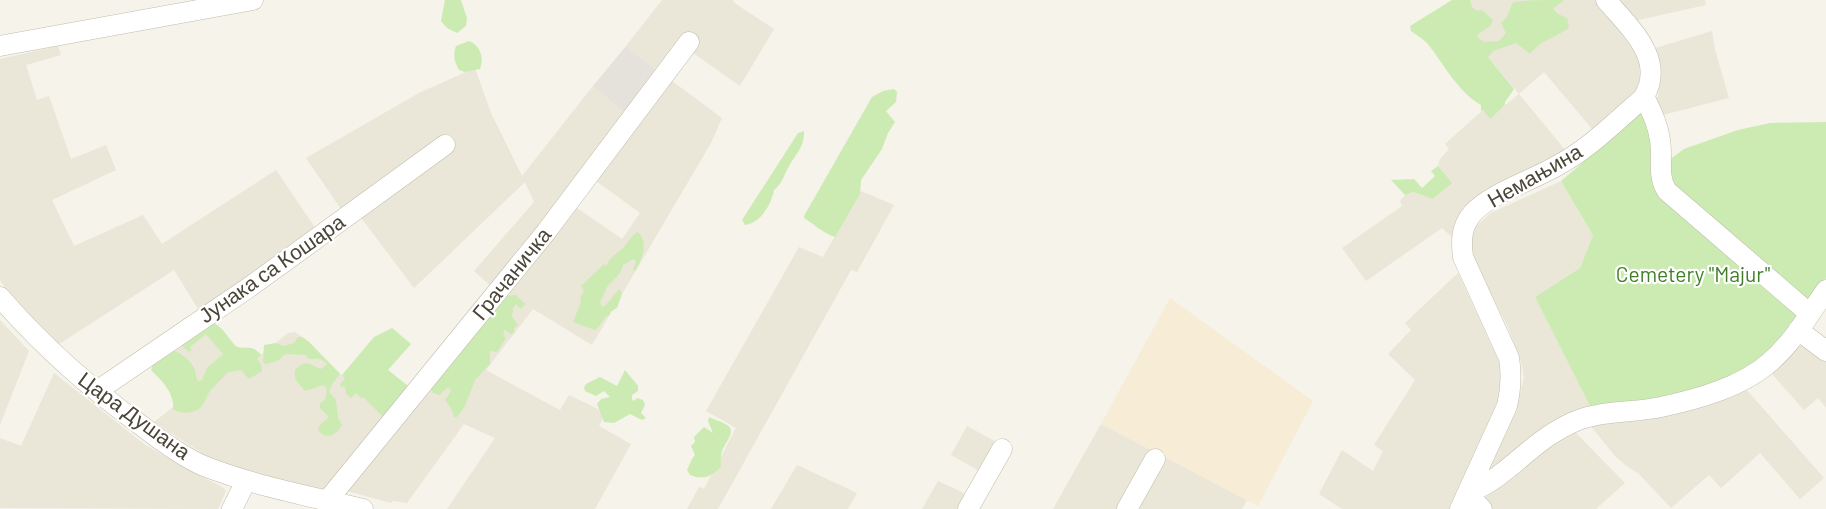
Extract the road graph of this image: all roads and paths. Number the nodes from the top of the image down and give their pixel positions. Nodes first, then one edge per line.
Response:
1 (253, 0) edge
2 (1606, 0) edge
3 (689, 42) dead end
4 (0, 46) edge
5 (1644, 96) junction
6 (445, 145) dead end
7 (1826, 290) edge
8 (0, 297) edge
9 (1804, 322) junction
10 (1826, 351) edge
11 (97, 391) junction
12 (1002, 449) dead end
13 (1155, 459) dead end
14 (246, 481) junction
15 (327, 501) junction
16 (1464, 501) edge
17 (232, 509) edge
18 (363, 509) edge
19 (969, 509) edge
20 (1127, 509) edge
21 (1482, 509) edge

1 - 4 street
2 - 5 street
3 - 15 street, Грачаничка
5 - 9 street
5 - 16 street, Немањина
6 - 11 street, Јунака са Кошара
7 - 9 street
8 - 11 street, Цара Душана
9 - 10 street
9 - 16 street
11 - 14 street, Цара Душана
12 - 19 street
13 - 20 street
14 - 15 street, Цара Душана
14 - 17 street
15 - 18 street, Цара Душана
16 - 21 street

